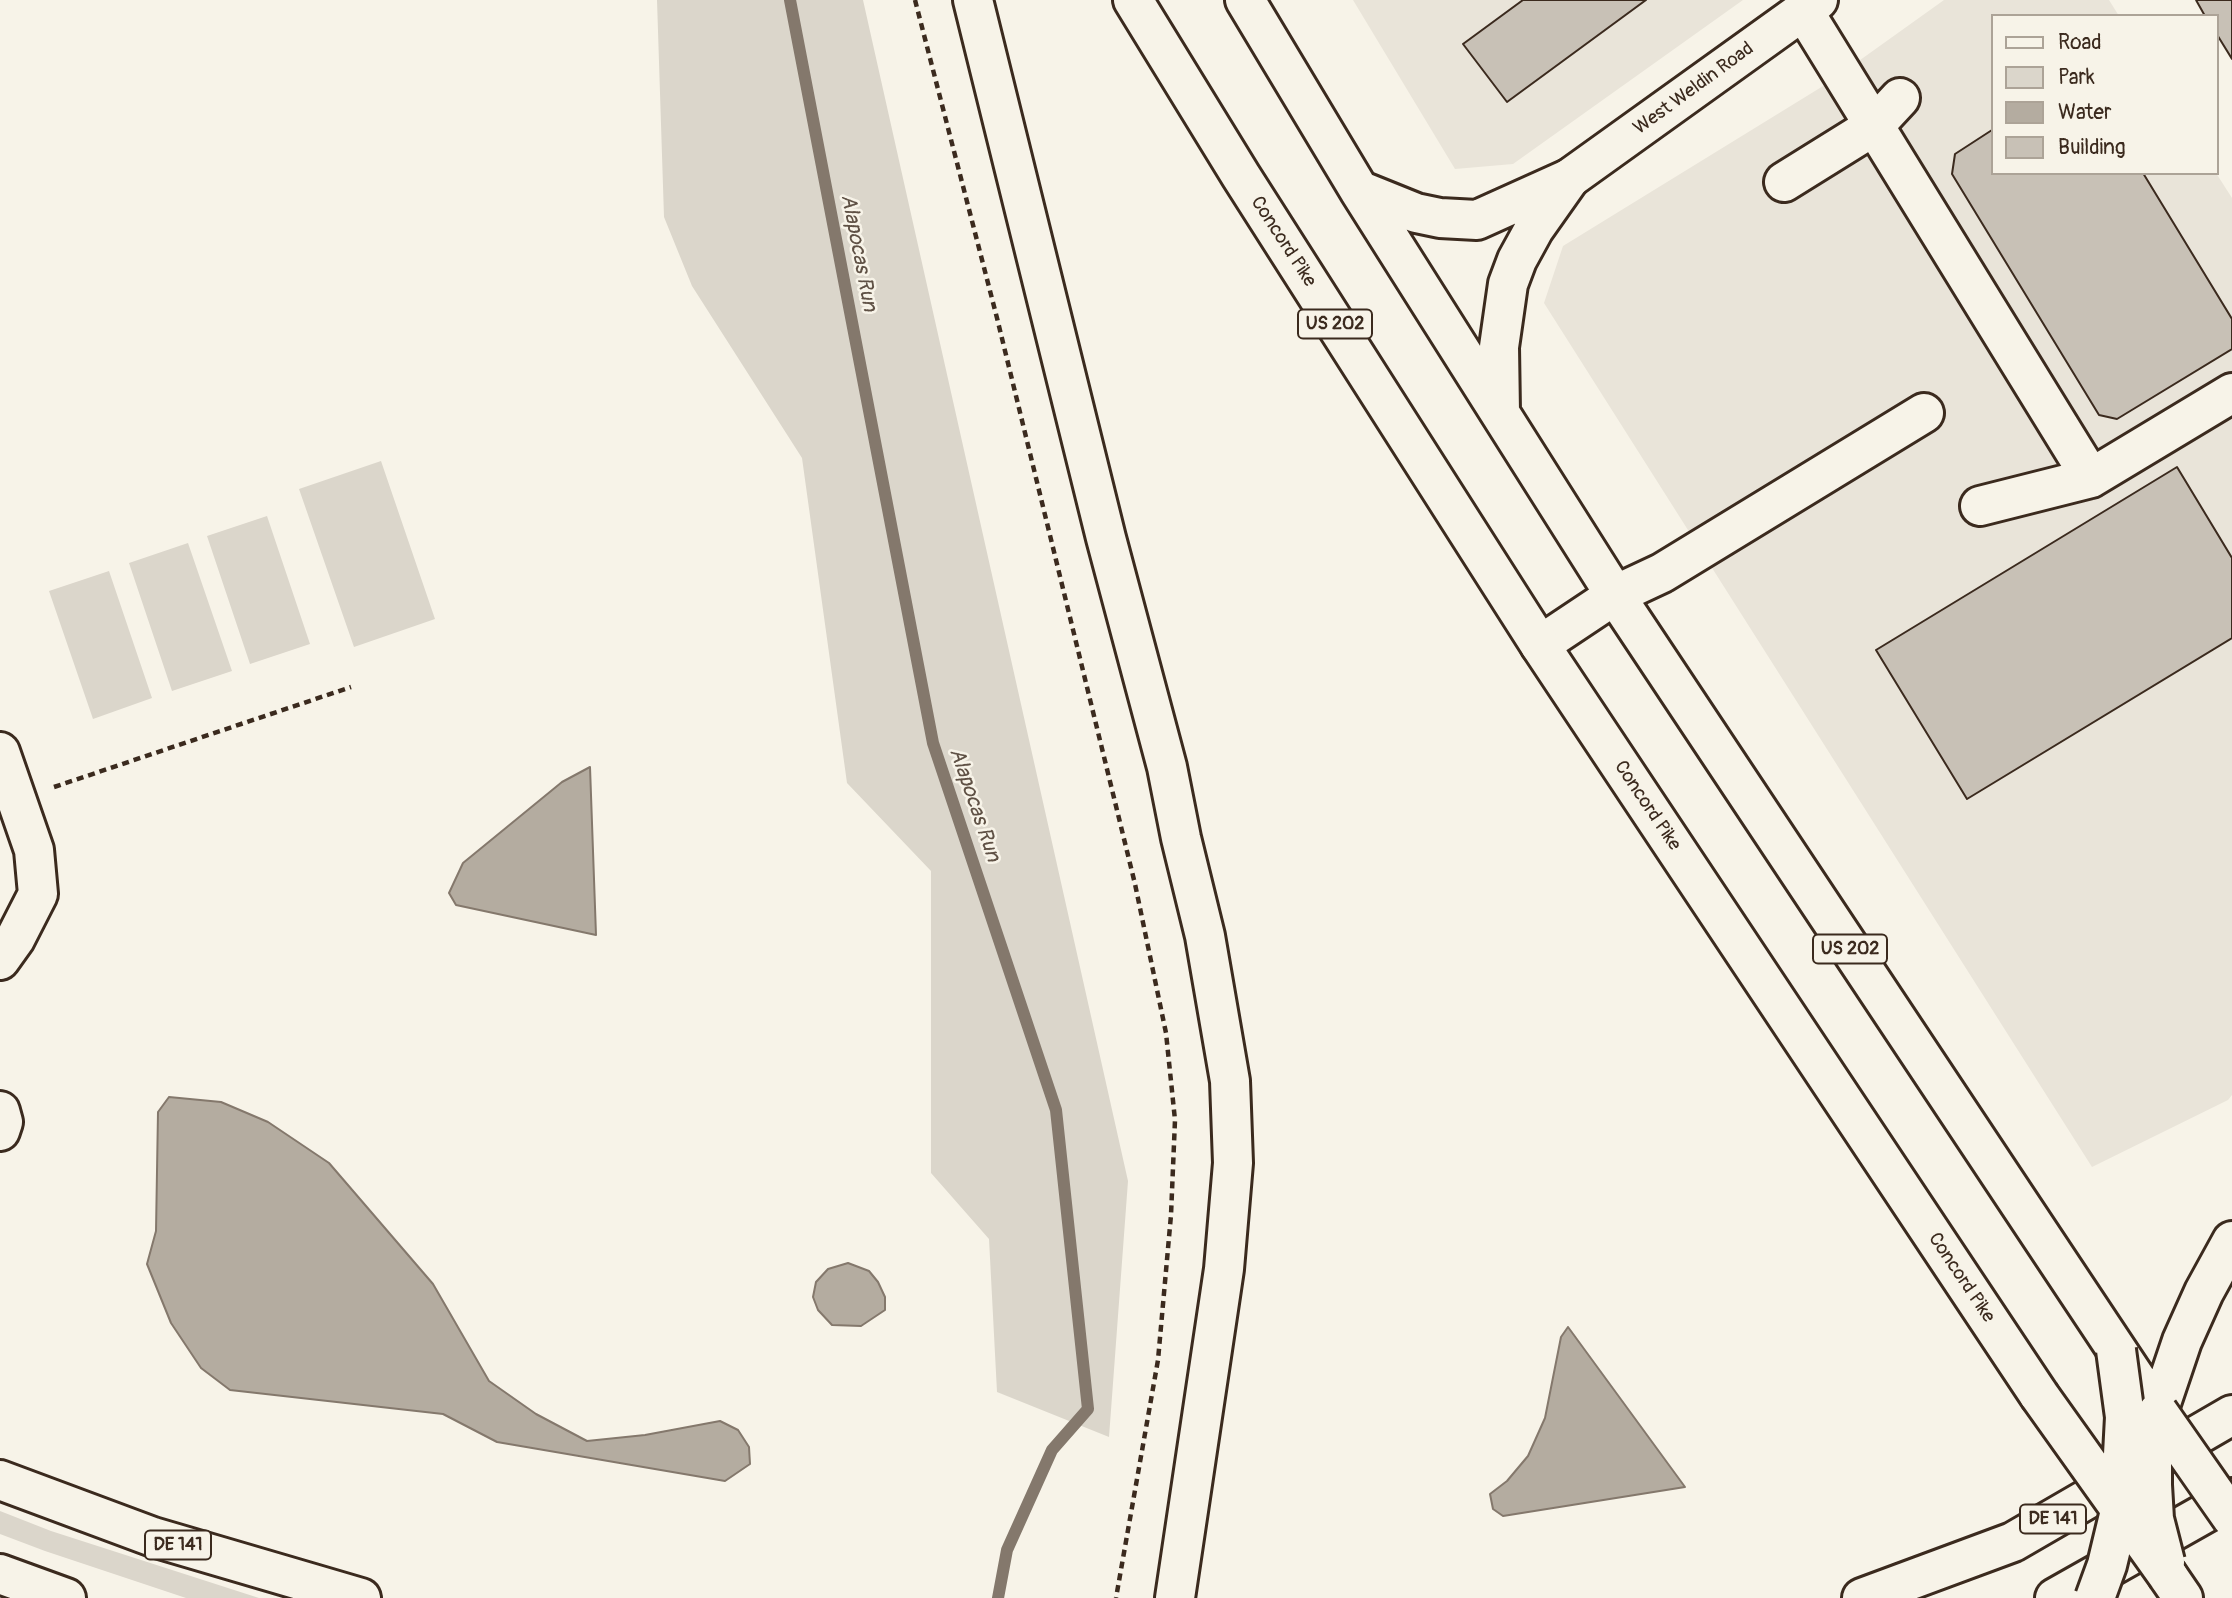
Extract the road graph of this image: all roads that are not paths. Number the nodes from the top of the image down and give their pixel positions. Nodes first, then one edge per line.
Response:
1 (973, 0) edge
2 (1133, 0) edge
3 (1245, 0) edge
4 (1811, 5) edge
5 (1900, 98) dead end
6 (1874, 126) junction
7 (1570, 178) junction
8 (1784, 182) dead end
9 (1359, 190) junction
10 (2232, 393) edge
11 (1500, 412) junction
12 (1924, 413) dead end
13 (2091, 478) junction
14 (1980, 506) dead end
15 (1615, 595) junction
16 (1540, 645) junction
17 (0, 752) edge
18 (0, 960) edge
19 (0, 1111) edge
20 (0, 1131) edge
21 (2232, 1241) edge
22 (2116, 1350) junction
23 (2158, 1412) junction
24 (2232, 1415) edge
25 (0, 1480) edge
26 (2232, 1498) edge
27 (2120, 1511) junction
28 (2232, 1518) edge
29 (0, 1574) edge
30 (2176, 1587) edge
31 (66, 1598) edge
32 (360, 1598) edge
33 (1175, 1598) edge
34 (1863, 1598) edge
35 (2055, 1598) edge
36 (2095, 1598) edge

1 - 33 main road
2 - 16 main road, Concord Pike / US 202
3 - 9 main road, US 202
4 - 6 main road
4 - 7 main road, West Weldin Road
5 - 6 main road
6 - 8 main road
6 - 13 main road
7 - 9 main road
7 - 11 main road
9 - 11 main road, US 202
10 - 13 main road
11 - 15 main road, US 202
12 - 15 main road
13 - 14 main road
15 - 16 main road
15 - 22 main road, US 202
16 - 27 main road, Concord Pike / US 202, bridge
17 - 18 main road
19 - 20 main road
21 - 23 main road
22 - 23 main road, US 202
22 - 27 main road, bridge
23 - 28 main road, US 202, bridge
23 - 30 main road, bridge
24 - 34 main road, DE 141
25 - 32 main road, DE 141
26 - 35 main road
27 - 30 main road, Concord Pike / US 202, bridge
27 - 36 main road, bridge
29 - 31 main road

